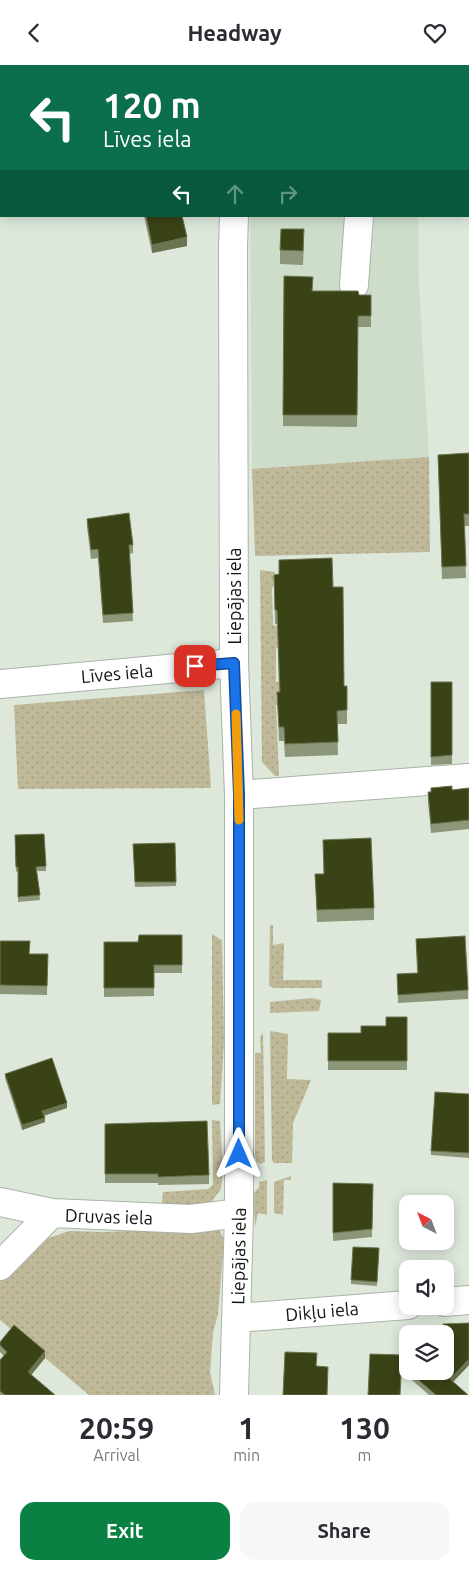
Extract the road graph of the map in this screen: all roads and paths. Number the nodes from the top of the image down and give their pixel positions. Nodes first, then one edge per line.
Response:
1 (234, 217) edge
2 (359, 217) edge
3 (354, 285) dead end
4 (234, 663) junction
5 (0, 684) edge
6 (469, 778) edge
7 (239, 795) junction
8 (0, 1202) edge
9 (52, 1213) junction
10 (239, 1213) junction
11 (0, 1266) edge
12 (469, 1300) edge
13 (454, 1301) edge
14 (399, 1306) edge
15 (237, 1318) junction
16 (234, 1395) edge

1 - 4 street, Liepājas iela
2 - 3 street
4 - 5 street, Līves iela
4 - 7 street, Liepājas iela
6 - 7 street
7 - 10 street, Liepājas iela
8 - 9 street
9 - 10 street, Druvas iela
9 - 11 street, Druvas iela
10 - 15 street, Liepājas iela
12 - 13 street
14 - 15 street, Dikļu iela
15 - 16 street, Liepājas iela

